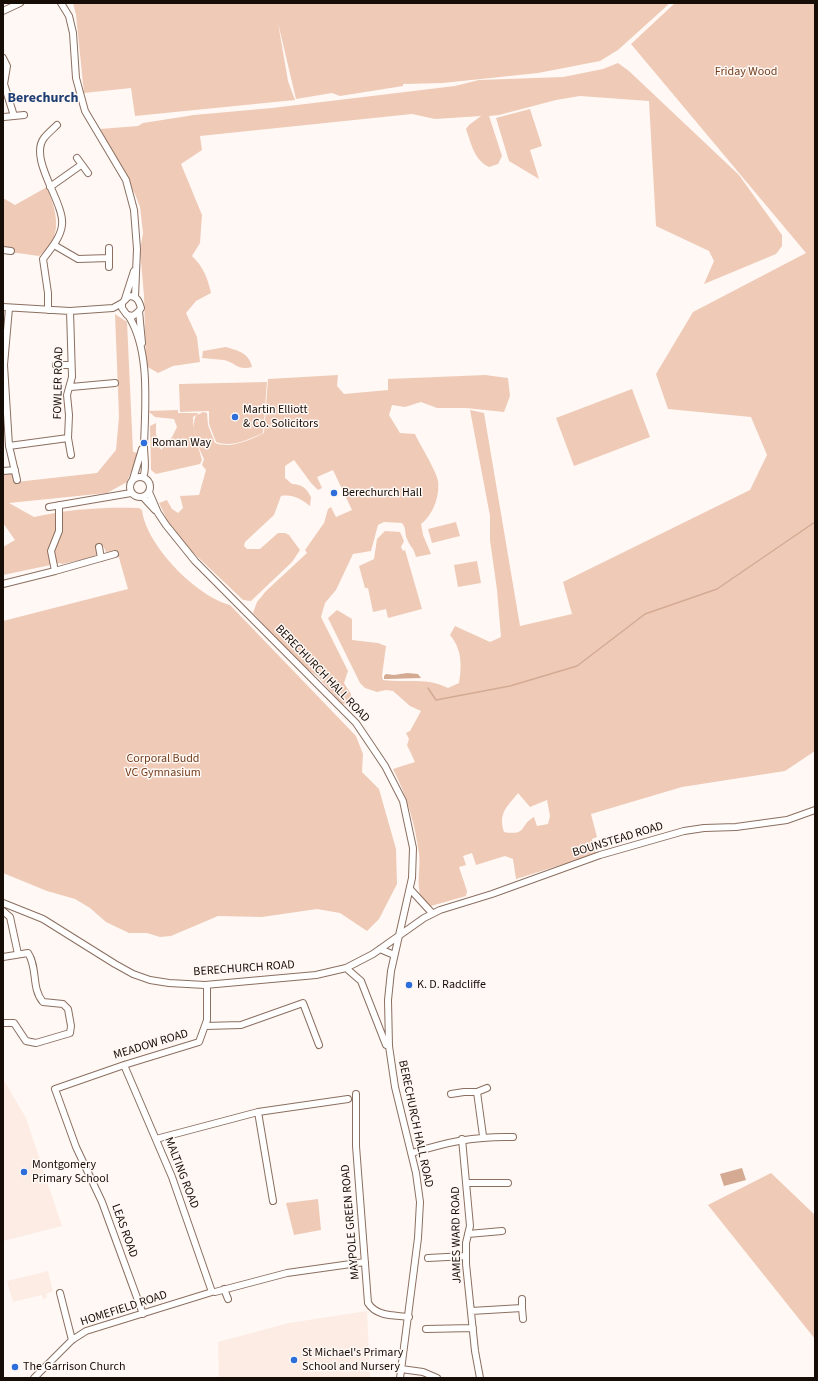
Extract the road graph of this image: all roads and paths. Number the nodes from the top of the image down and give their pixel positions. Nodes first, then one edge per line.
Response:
1 (20, 3) edge
2 (61, 3) edge
3 (3, 10) edge
4 (3, 58) edge
5 (24, 115) dead end
6 (14, 116) junction
7 (4, 117) edge
8 (57, 125) dead end
9 (77, 158) dead end
10 (81, 165) junction
11 (88, 173) dead end
12 (50, 187) junction
13 (54, 245) junction
14 (109, 248) dead end
15 (3, 250) edge
16 (11, 251) dead end
17 (109, 258) junction
18 (109, 267) dead end
19 (136, 268) junction
20 (135, 297) junction
21 (124, 301) junction
22 (6, 307) edge
23 (113, 308) junction
24 (48, 310) junction
25 (70, 311) junction
26 (139, 312) junction
27 (126, 314) junction
28 (141, 348) junction
29 (4, 364) edge
30 (70, 364) junction
31 (56, 365) dead end
32 (115, 384) dead end
33 (71, 387) junction
34 (68, 438) junction
35 (9, 446) junction
36 (144, 446) junction
37 (71, 455) dead end
38 (15, 470) junction
39 (3, 471) edge
40 (143, 477) junction
41 (133, 479) junction
42 (17, 480) dead end
43 (150, 492) junction
44 (131, 493) junction
45 (143, 497) junction
46 (59, 505) junction
47 (49, 507) dead end
48 (158, 513) junction
49 (99, 547) dead end
50 (115, 554) dead end
51 (101, 558) junction
52 (55, 571) junction
53 (3, 584) edge
54 (815, 810) edge
55 (410, 889) junction
56 (3, 903) edge
57 (3, 912) edge
58 (432, 913) junction
59 (398, 936) junction
60 (380, 949) junction
61 (18, 954) junction
62 (394, 954) junction
63 (3, 957) edge
64 (346, 968) junction
65 (207, 985) junction
66 (3, 1023) edge
67 (205, 1026) junction
68 (319, 1045) dead end
69 (389, 1046) junction
70 (124, 1065) junction
71 (487, 1088) dead end
72 (55, 1089) joint
73 (477, 1092) junction
74 (356, 1094) dead end
75 (450, 1094) dead end
76 (348, 1099) dead end
77 (258, 1112) junction
78 (483, 1136) junction
79 (513, 1137) dead end
80 (156, 1139) junction
81 (462, 1140) junction
82 (412, 1154) junction
83 (467, 1183) junction
84 (508, 1183) dead end
85 (273, 1201) dead end
86 (502, 1231) dead end
87 (488, 1232) junction
88 (468, 1234) junction
89 (489, 1240) dead end
90 (466, 1256) junction
91 (428, 1258) dead end
92 (366, 1262) junction
93 (224, 1289) junction
94 (214, 1292) junction
95 (60, 1293) dead end
96 (522, 1298) dead end
97 (228, 1299) dead end
98 (522, 1308) junction
99 (471, 1311) junction
100 (143, 1314) junction
101 (409, 1317) junction
102 (523, 1319) dead end
103 (442, 1322) dead end
104 (473, 1328) junction
105 (426, 1329) dead end
106 (443, 1329) junction
107 (72, 1340) junction
108 (402, 1369) junction
109 (34, 1378) edge
110 (400, 1378) edge
111 (437, 1378) edge
112 (480, 1378) edge

1 - 3 street
2 - 19 street
4 - 6 street
5 - 6 street
6 - 7 street
8 - 12 street
9 - 10 street
10 - 11 street
10 - 12 street
12 - 13 street
13 - 17 street
13 - 24 street
14 - 17 street
15 - 16 street
17 - 18 street
19 - 20 street
19 - 21 street
20 - 21 street
20 - 26 street
21 - 23 street
21 - 27 street
22 - 24 street
22 - 29 street
23 - 25 street
23 - 27 street
24 - 25 street
25 - 30 street, FOWLER ROAD
26 - 27 street
26 - 28 street
27 - 28 street
28 - 36 street
29 - 35 street
30 - 31 street
30 - 33 street, FOWLER ROAD
32 - 33 street
33 - 34 street, FOWLER ROAD
34 - 35 street
34 - 37 street, FOWLER ROAD
35 - 38 street
36 - 40 street
36 - 41 street
38 - 39 street
38 - 42 street
40 - 41 street
40 - 43 street
41 - 44 street
43 - 45 street
43 - 48 street, BERECHURCH HALL ROAD
44 - 45 street
44 - 46 street
45 - 48 street, BERECHURCH HALL ROAD
46 - 47 street
46 - 52 street
48 - 55 street, BERECHURCH HALL ROAD
49 - 51 street
50 - 51 street
51 - 52 street
52 - 53 street
54 - 58 street, BOUNSTEAD ROAD
55 - 58 street
55 - 59 street, BERECHURCH HALL ROAD
56 - 65 street, BERECHURCH ROAD
57 - 61 street
58 - 59 street, BOUNSTEAD ROAD
59 - 60 street, BERECHURCH ROAD
59 - 62 street, BERECHURCH HALL ROAD
60 - 62 street
60 - 64 street, BERECHURCH ROAD
61 - 63 street
61 - 66 street
62 - 69 street, BERECHURCH HALL ROAD
64 - 65 street, BERECHURCH ROAD
64 - 69 street
65 - 67 street, MEADOW ROAD
67 - 68 street
67 - 70 street, MEADOW ROAD
69 - 82 street, BERECHURCH HALL ROAD
70 - 72 street, MEADOW ROAD
70 - 80 street, MALTING ROAD
71 - 73 street
72 - 100 street, LEAS ROAD
73 - 75 street
73 - 78 street
74 - 92 street, MAYPOLE GREEN ROAD
76 - 77 street
77 - 80 street
77 - 85 street
78 - 79 street
78 - 81 street
80 - 94 street, MALTING ROAD
81 - 82 street
81 - 83 street, JAMES WARD ROAD
82 - 101 street, BERECHURCH HALL ROAD
83 - 84 street
83 - 88 street, JAMES WARD ROAD
86 - 87 street
87 - 88 street
87 - 89 street
88 - 90 street, JAMES WARD ROAD
90 - 91 street
90 - 99 street, JAMES WARD ROAD
92 - 93 street, HOMEFIELD ROAD
92 - 101 street, MAYPOLE GREEN ROAD
93 - 94 street, HOMEFIELD ROAD
93 - 97 street
94 - 100 street, HOMEFIELD ROAD
95 - 107 street
96 - 98 street
98 - 99 street
98 - 102 street
99 - 104 street, JAMES WARD ROAD
100 - 107 street, HOMEFIELD ROAD
101 - 108 street, BERECHURCH HALL ROAD
103 - 106 street
104 - 106 street
104 - 112 street, JAMES WARD ROAD
105 - 106 street
107 - 109 street, HOMEFIELD ROAD
108 - 110 street, BERECHURCH HALL ROAD
108 - 111 street

